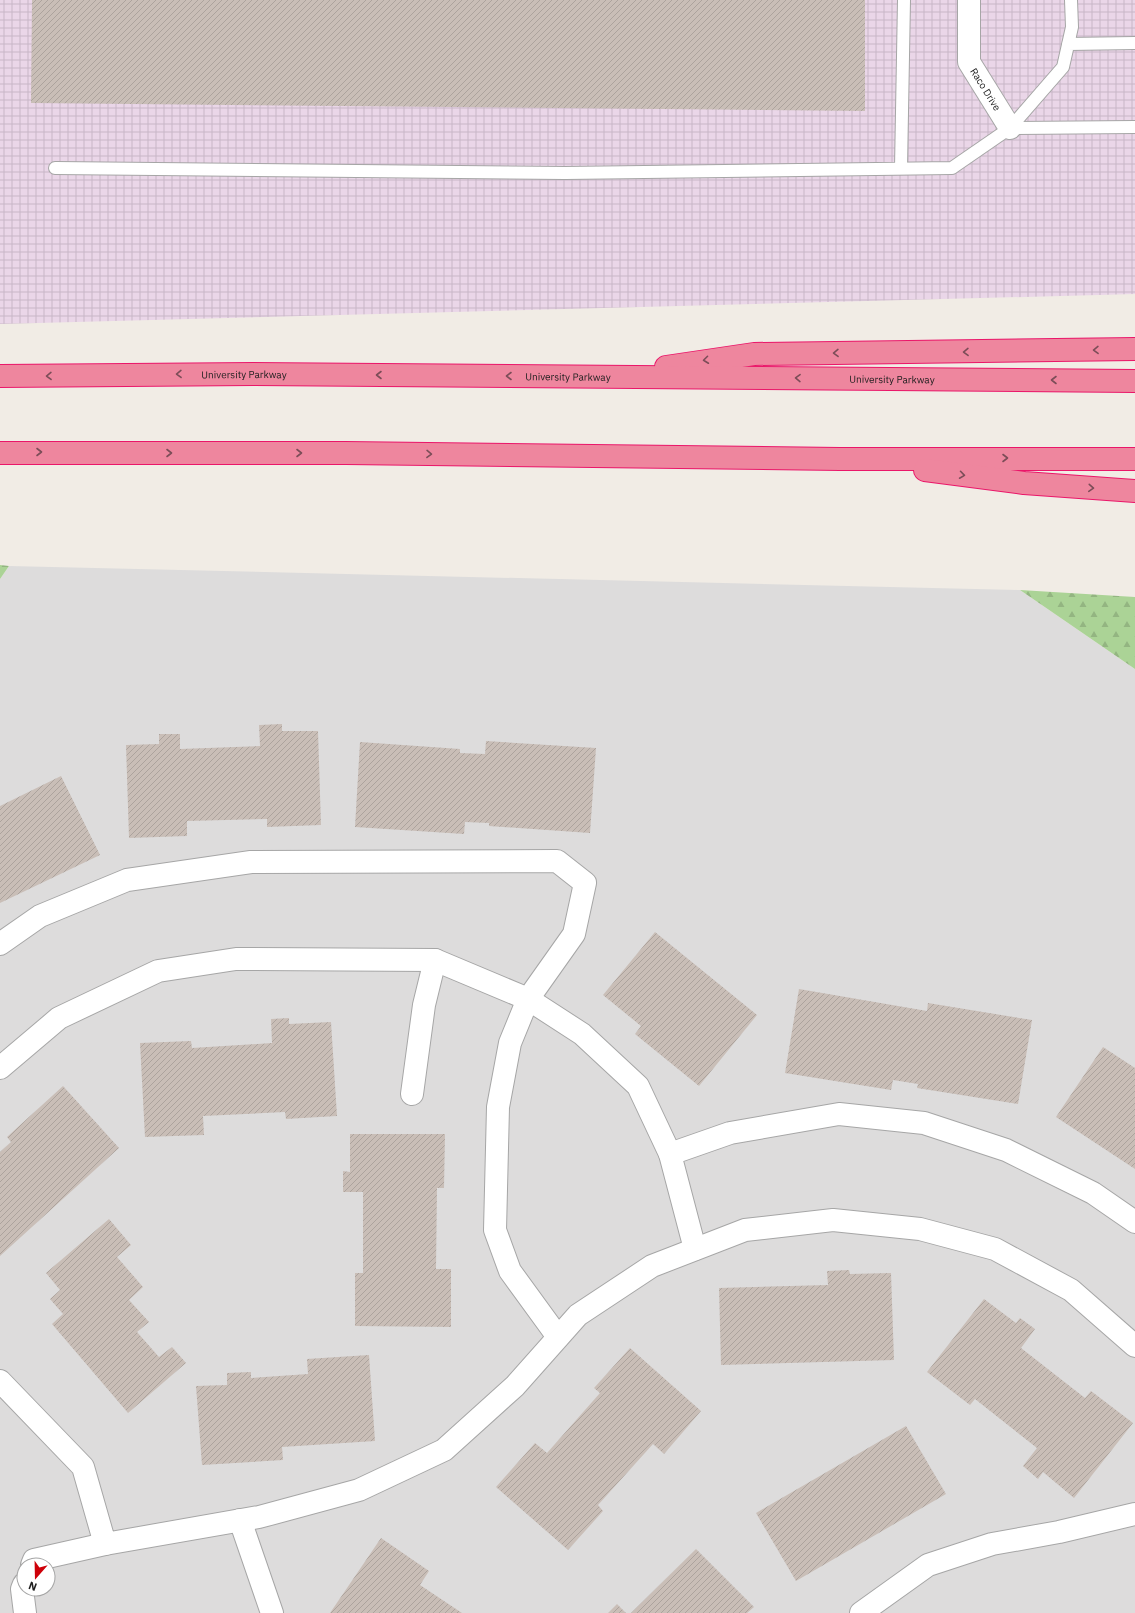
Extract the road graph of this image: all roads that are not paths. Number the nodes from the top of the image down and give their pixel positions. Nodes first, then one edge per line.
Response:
1 (904, 0) edge
2 (969, 0) edge
3 (1071, 0) edge
4 (1135, 43) edge
5 (1068, 44) junction
6 (1135, 127) edge
7 (1010, 128) junction
8 (54, 168) dead end
9 (901, 168) junction
10 (1135, 349) edge
11 (0, 376) edge
12 (618, 376) junction
13 (1135, 381) edge
14 (0, 453) edge
15 (840, 459) junction
16 (1135, 459) edge
17 (1135, 491) edge
18 (0, 944) edge
19 (435, 960) junction
20 (528, 999) junction
21 (0, 1068) edge
22 (412, 1094) dead end
23 (670, 1154) junction
24 (1135, 1222) edge
25 (695, 1249) junction
26 (558, 1337) junction
27 (1135, 1346) edge
28 (4, 1394) edge
29 (1135, 1514) edge
30 (240, 1520) junction
31 (105, 1544) junction
32 (47, 1557) edge
33 (23, 1597) edge
34 (25, 1613) edge
35 (272, 1613) edge
36 (861, 1613) edge

1 - 9 lane
2 - 7 street, Raco Drive
3 - 5 lane
4 - 5 lane
5 - 7 lane
6 - 7 lane
7 - 9 lane
8 - 9 lane
10 -> 12 highway
12 -> 11 highway, University Parkway
13 -> 12 highway, University Parkway
14 -> 15 highway
15 -> 16 highway
15 -> 17 highway
18 - 20 street
19 - 20 street
19 - 21 street
19 - 22 street
20 - 23 street
20 - 26 street
23 - 24 street
23 - 25 street
25 - 26 street
25 - 27 street
26 - 30 street
28 - 31 street
29 - 36 street
30 - 31 street
30 - 35 street
31 - 32 street
33 - 34 street

